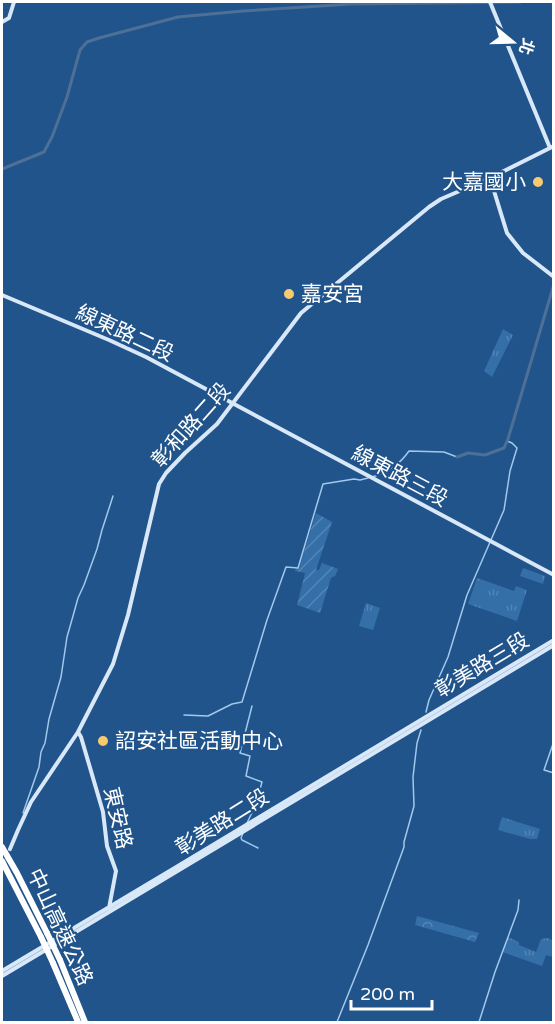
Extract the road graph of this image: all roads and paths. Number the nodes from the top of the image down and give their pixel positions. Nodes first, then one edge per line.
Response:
1 (14, 2) edge
2 (490, 2) edge
3 (2, 22) edge
4 (552, 147) edge
5 (490, 178) junction
6 (554, 277) edge
7 (2, 295) edge
8 (233, 404) junction
9 (554, 575) edge
10 (554, 640) edge
11 (554, 645) edge
12 (426, 719) junction
13 (78, 732) junction
14 (2, 847) edge
15 (10, 849) tunnel mouth
16 (2, 861) edge
17 (110, 909) junction
18 (44, 935) junction
19 (35, 954) junction
20 (56, 962) junction
21 (2, 970) edge
22 (2, 976) edge
23 (78, 1023) edge
24 (86, 1023) edge

1 - 3 main road
2 - 4 main road
4 - 5 main road, 彰和路二段
5 - 6 main road
5 - 8 main road, 彰和路二段
7 - 8 main road, 線東路二段
8 - 9 main road, 線東路三段
8 - 13 main road, 彰和路二段
10 - 12 main road, 彰美路三段
11 - 12 main road, 彰美路三段
12 - 17 main road, 彰美路二段
13 - 15 main road, 彰和路二段
13 - 17 main road, 東安路
14 - 18 highway, 中山高速公路
16 - 18 highway, 中山高速公路
17 - 19 main road, 彰美路二段
18 - 20 highway, 中山高速公路, bridge
19 - 21 main road
19 - 22 main road
20 - 23 highway, 中山高速公路
20 - 24 highway, 中山高速公路

